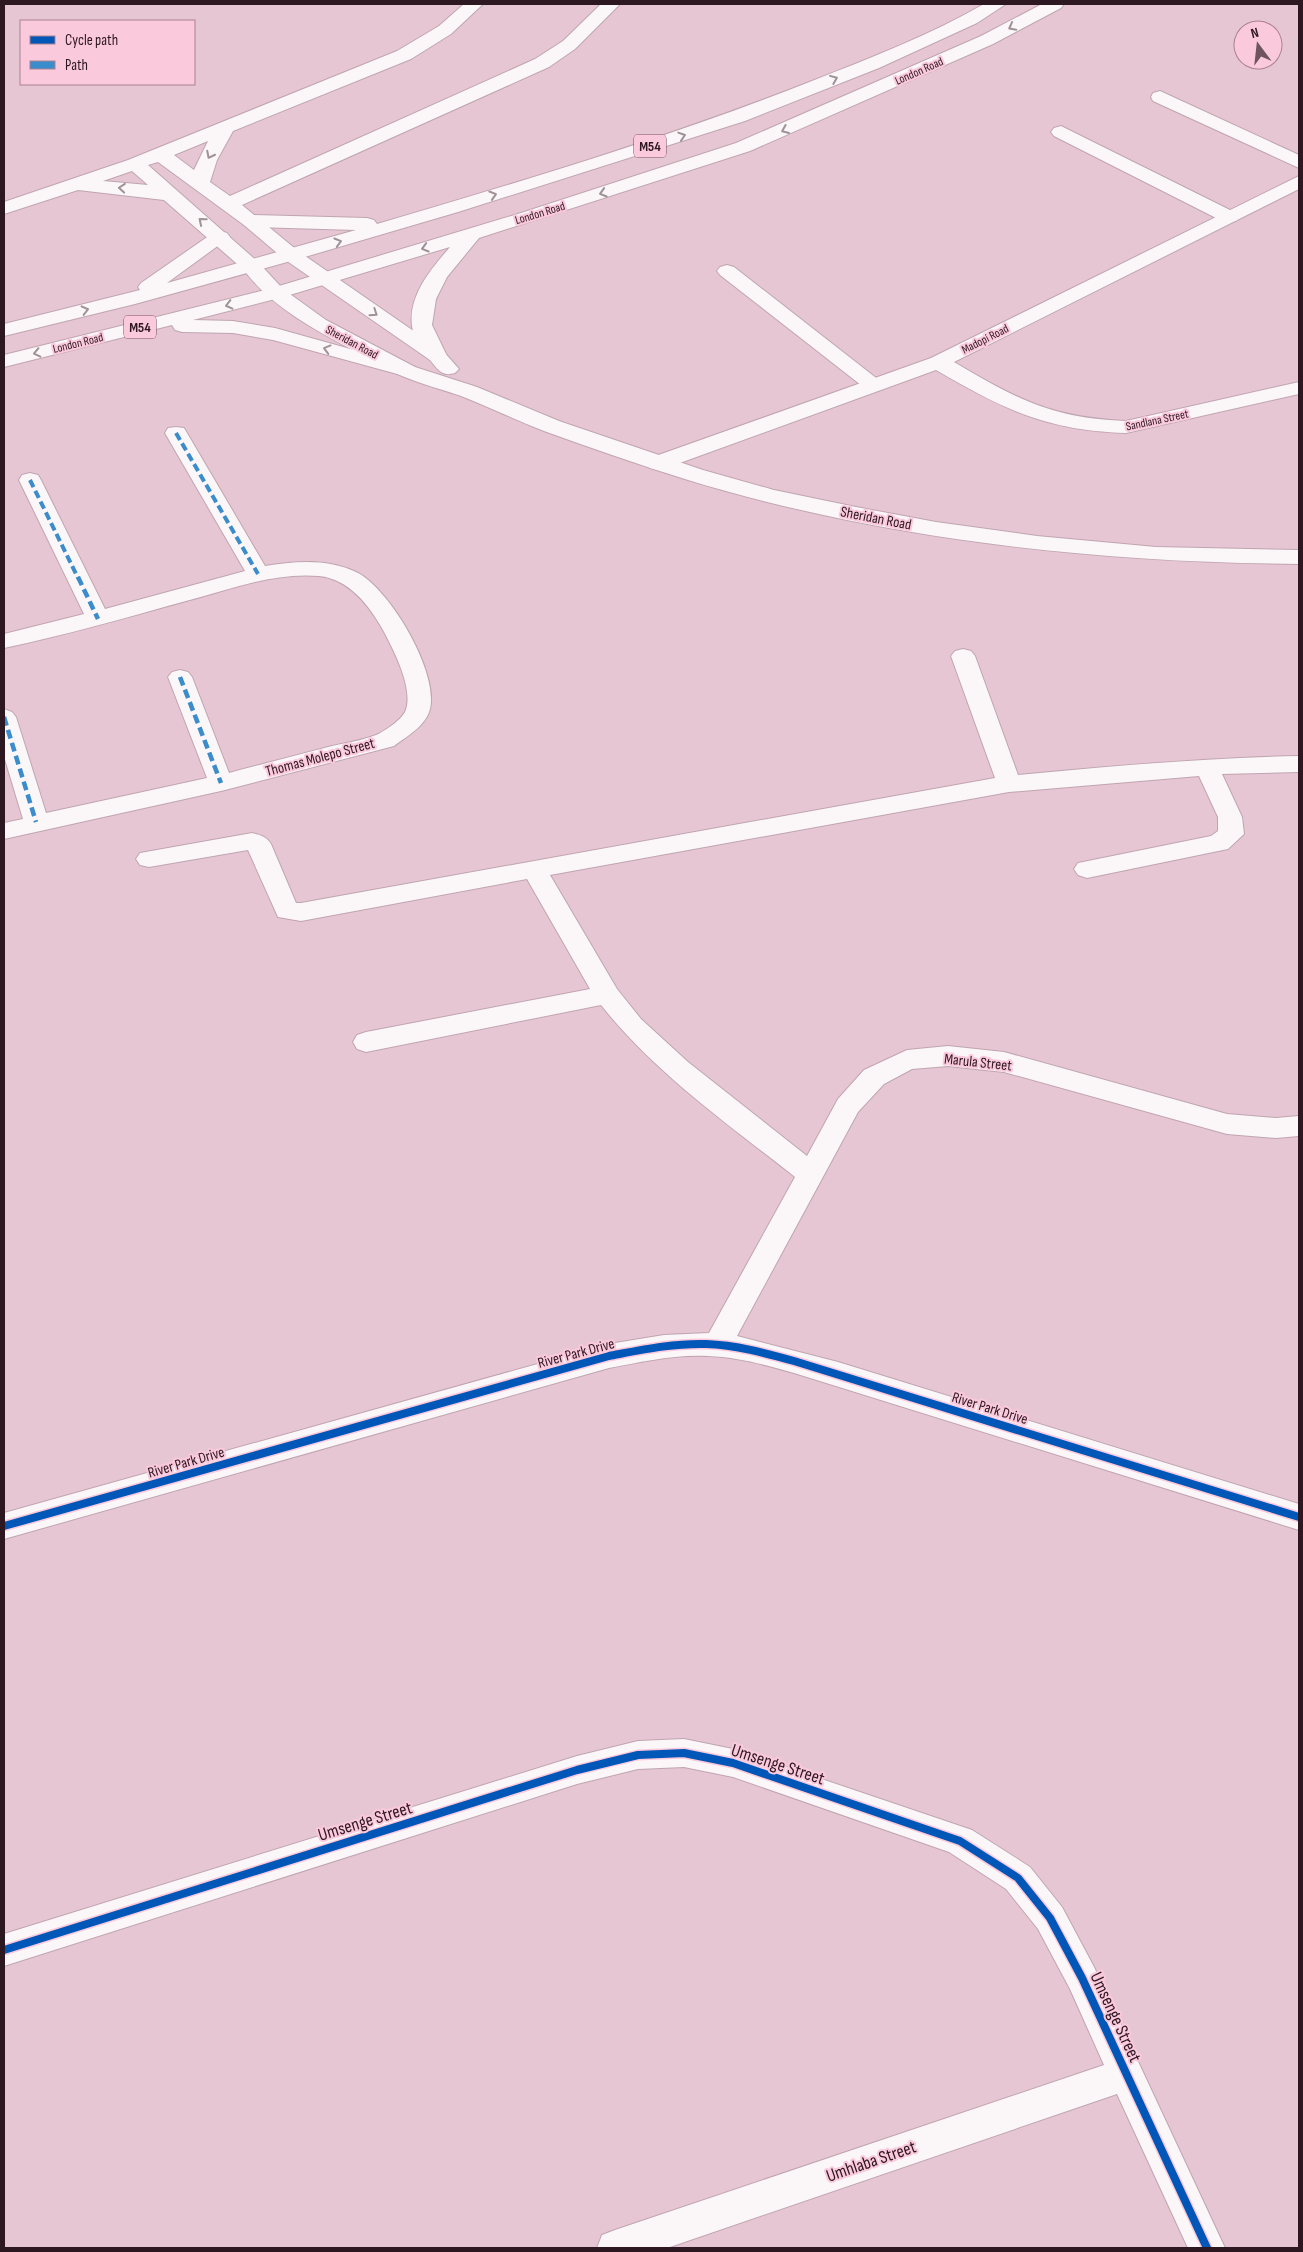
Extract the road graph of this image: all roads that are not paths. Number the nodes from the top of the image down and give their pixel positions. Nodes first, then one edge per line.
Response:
1 (474, 4) edge
2 (611, 4) edge
3 (997, 4) edge
4 (1055, 4) edge
5 (1160, 97) dead end
6 (225, 128) junction
7 (1061, 132) dead end
8 (160, 154) junction
9 (1299, 162) edge
10 (135, 164) junction
11 (1299, 182) edge
12 (200, 184) junction
13 (70, 186) junction
14 (171, 195) junction
15 (228, 204) junction
16 (4, 208) edge
17 (1229, 217) junction
18 (251, 220) junction
19 (408, 221) junction
20 (472, 234) junction
21 (220, 237) junction
22 (291, 255) junction
23 (251, 266) junction
24 (727, 272) dead end
25 (322, 278) junction
26 (276, 293) junction
27 (128, 300) junction
28 (4, 330) edge
29 (122, 332) junction
30 (437, 356) junction
31 (4, 361) edge
32 (938, 362) junction
33 (408, 371) junction
34 (873, 385) junction
35 (1299, 388) edge
36 (469, 392) junction
37 (176, 433) dead end
38 (658, 462) junction
39 (30, 480) dead end
40 (1299, 557) edge
41 (258, 574) junction
42 (98, 619) junction
43 (4, 642) edge
44 (963, 656) dead end
45 (180, 677) dead end
46 (4, 717) edge
47 (1299, 764) edge
48 (1207, 768) junction
49 (221, 783) junction
50 (1010, 784) junction
51 (36, 822) junction
52 (4, 831) edge
53 (149, 859) dead end
54 (1087, 869) dead end
55 (535, 870) junction
56 (607, 995) junction
57 (366, 1042) dead end
58 (1299, 1126) edge
59 (810, 1175) junction
60 (718, 1344) junction
61 (1299, 1517) edge
62 (4, 1526) edge
63 (4, 1950) edge
64 (1126, 2074) junction
65 (615, 2248) edge
66 (1207, 2248) edge

1 - 6 street
2 - 15 street
19 -> 3 street, London Road / M54
4 -> 20 street, London Road / M54
5 - 9 street
6 - 8 street
6 -> 12 street
7 - 17 street
8 - 10 street
8 - 12 street, Sheridan Road
10 - 13 street
10 - 14 street, Sheridan Road
11 - 17 street, Madopi Road
12 - 15 street, Sheridan Road
14 -> 13 street
13 - 16 street
21 -> 14 street, Sheridan Road
15 - 18 street, Sheridan Road
17 - 32 street, Madopi Road
18 - 19 street
18 - 22 street, Sheridan Road
22 -> 19 street, London Road / M54
20 -> 25 street, London Road / M54
20 - 30 street
21 - 23 street, Sheridan Road
21 - 27 street
22 - 23 street, London Road / M54
22 - 25 street, Sheridan Road
23 - 26 street, Sheridan Road
23 - 27 street, London Road / M54
24 - 34 street
25 - 26 street, London Road / M54
25 -> 30 street, Sheridan Road
26 -> 29 street, London Road / M54
26 - 33 street, Sheridan Road
28 -> 27 street, London Road / M54
29 -> 31 street, London Road / M54
33 -> 29 street
30 - 36 street, Sheridan Road
32 - 34 street, Madopi Road
32 - 35 street, Sandlana Street
33 - 36 street, Sheridan Road
34 - 38 street, Madopi Road
36 - 38 street, Sheridan Road
37 - 41 street
38 - 40 street, Sheridan Road
39 - 42 street
41 - 42 street, Thomas Molepo Street
41 - 49 street, Thomas Molepo Street
42 - 43 street, Thomas Molepo Street
44 - 50 street
45 - 49 street
46 - 51 street
47 - 48 street
48 - 50 street
48 - 54 street
49 - 51 street, Thomas Molepo Street
50 - 55 street
51 - 52 street, Thomas Molepo Street
53 - 55 street
55 - 56 street
56 - 57 street
56 - 59 street
58 - 59 street, Marula Street
59 - 60 street, Marula Street
60 - 61 street, River Park Drive
60 - 62 street, River Park Drive
63 - 64 street, Umsenge Street
64 - 65 street, Umhlaba Street
64 - 66 street, Umsenge Street

